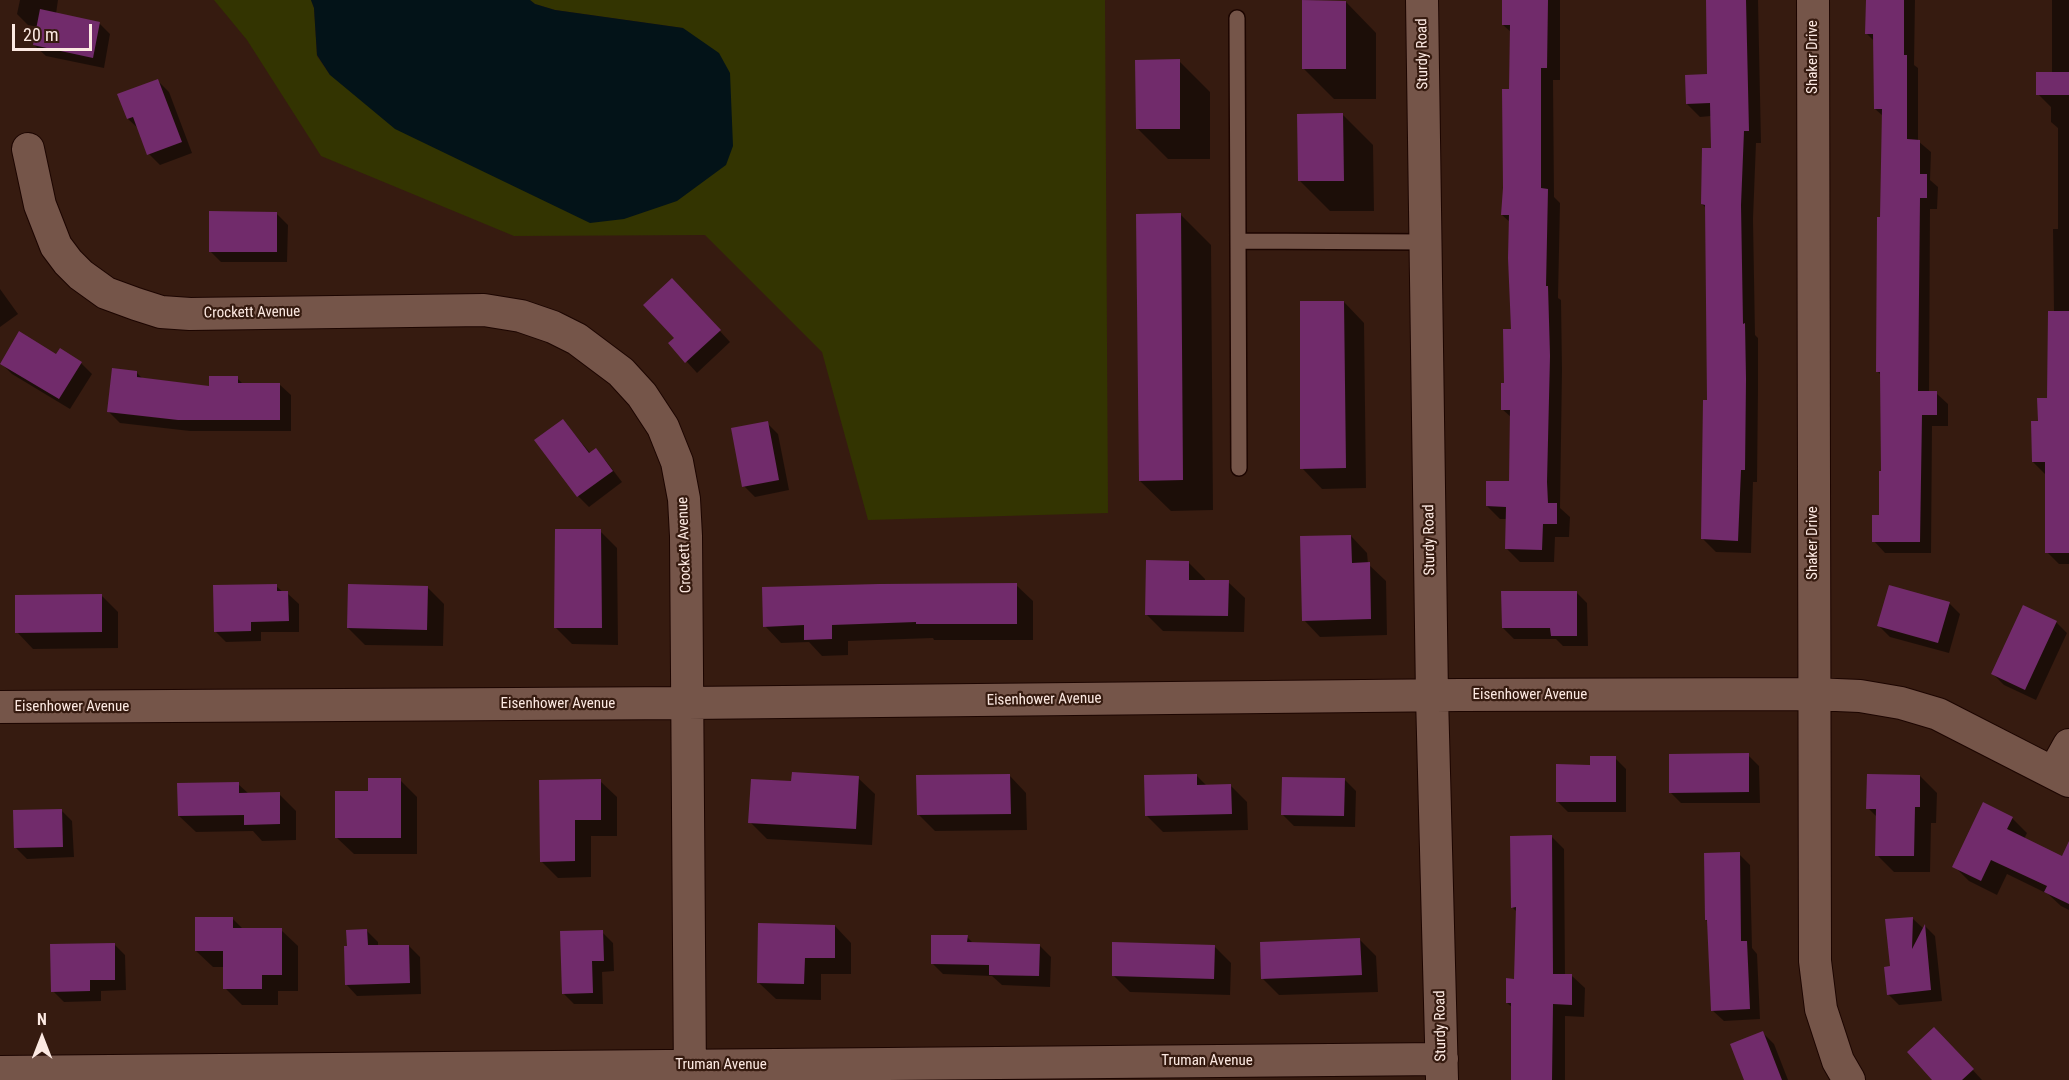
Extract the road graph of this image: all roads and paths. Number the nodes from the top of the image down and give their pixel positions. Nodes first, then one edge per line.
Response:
1 (1422, 0) edge
2 (1813, 0) edge
3 (1237, 18) dead end
4 (27, 149) dead end
5 (1238, 241) junction
6 (1426, 242) junction
7 (1239, 468) dead end
8 (1813, 694) junction
9 (1432, 696) junction
10 (688, 704) junction
11 (0, 707) edge
12 (2069, 745) edge
13 (2061, 777) edge
14 (1442, 1070) edge
15 (0, 1072) edge
16 (690, 1073) edge
17 (1849, 1080) edge

1 - 6 street, Sturdy Road
2 - 8 street, Shaker Drive
3 - 5 lane
4 - 10 street, Crockett Avenue
5 - 6 lane
5 - 7 lane
6 - 9 street, Sturdy Road
8 - 9 street, Eisenhower Avenue
8 - 13 street, Eisenhower Avenue
8 - 17 street, Shaker Drive
9 - 10 street, Eisenhower Avenue
9 - 14 street, Sturdy Road
10 - 11 street, Eisenhower Avenue
10 - 16 street, Crockett Avenue
12 - 13 street
14 - 16 street, Truman Avenue
15 - 16 street, Truman Avenue

